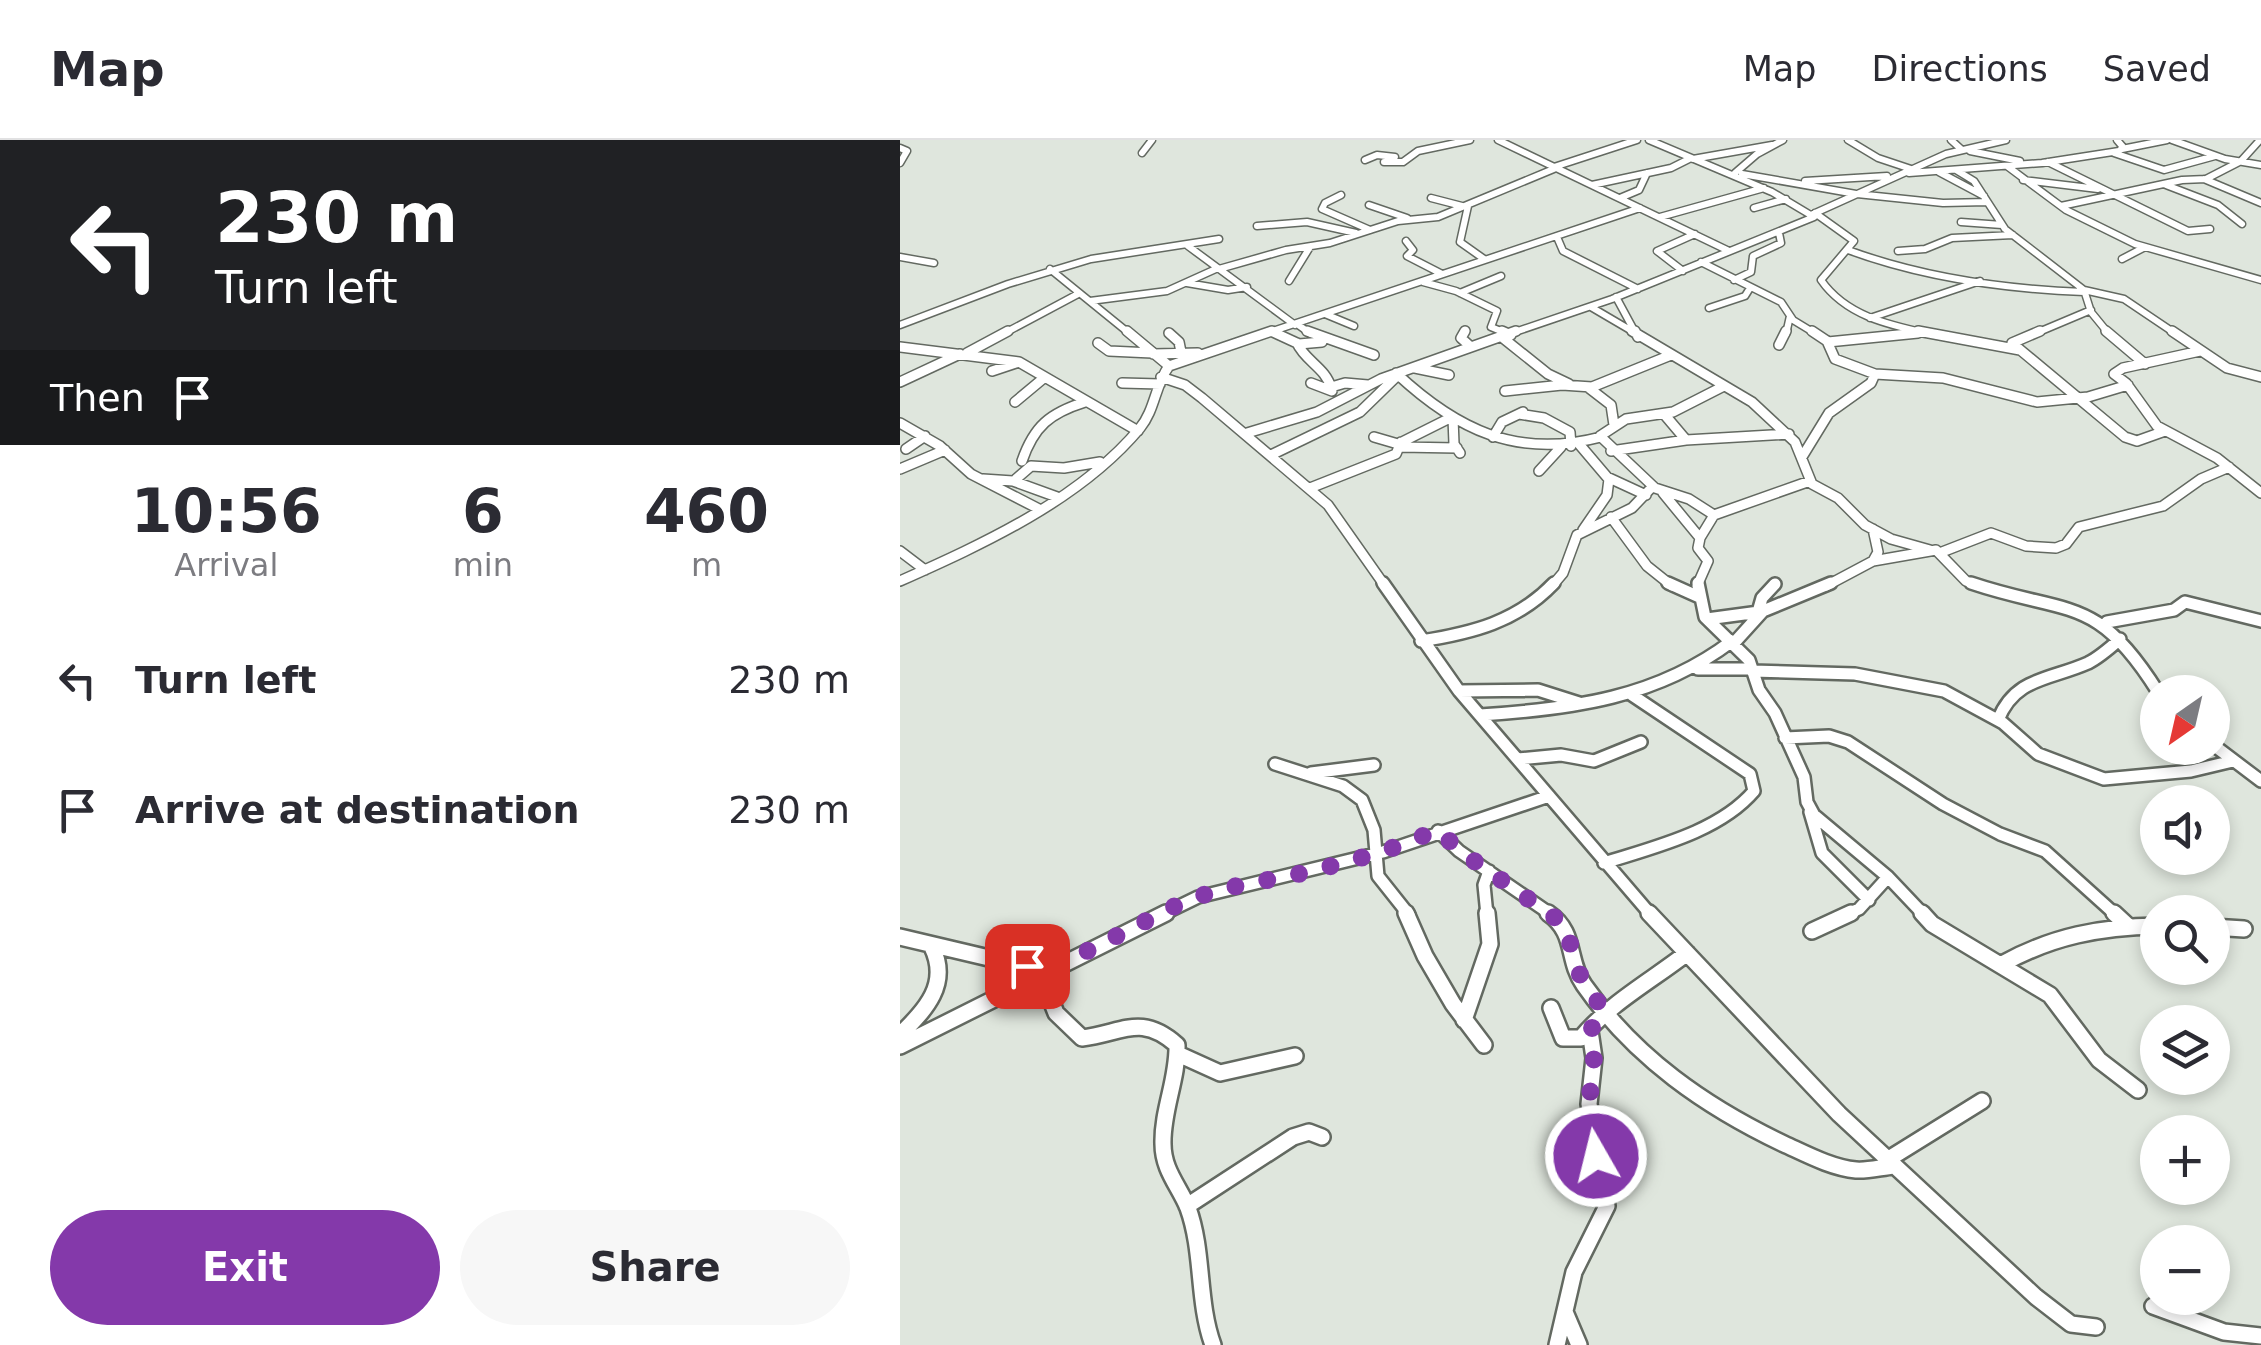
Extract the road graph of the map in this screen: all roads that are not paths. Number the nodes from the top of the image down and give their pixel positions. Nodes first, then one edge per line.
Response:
1 (1152, 140) edge
2 (1470, 140) edge
3 (1498, 140) edge
4 (1636, 140) edge
5 (1649, 140) edge
6 (1782, 140) edge
7 (1848, 140) edge
8 (1940, 140) edge
9 (2006, 140) edge
10 (2170, 140) edge
11 (2260, 140) edge
12 (1623, 141) edge
13 (1952, 141) edge
14 (1772, 145) junction
15 (2121, 145) edge
16 (900, 148) edge
17 (1964, 150) junction
18 (2113, 152) junction
19 (1142, 154) dead end
20 (1412, 154) junction
21 (2215, 156) junction
22 (1579, 159) junction
23 (1366, 160) dead end
24 (1690, 160) junction
25 (2241, 161) junction
26 (1384, 162) dead end
27 (2048, 162) junction
28 (900, 163) edge
29 (2029, 164) junction
30 (2261, 165) edge
31 (2007, 166) junction
32 (1980, 168) junction
33 (1553, 169) junction
34 (2164, 170) junction
35 (1730, 172) junction
36 (1938, 172) junction
37 (1909, 173) junction
38 (1647, 174) junction
39 (1618, 178) junction
40 (2184, 179) junction
41 (2204, 179) junction
42 (1582, 180) junction
43 (2023, 180) junction
44 (1791, 183) junction
45 (1592, 184) junction
46 (1485, 185) dead end
47 (2166, 185) junction
48 (1809, 186) junction
49 (1769, 189) junction
50 (2102, 189) junction
51 (1499, 191) junction
52 (1632, 193) junction
53 (1856, 194) junction
54 (2112, 194) junction
55 (1341, 195) dead end
56 (1871, 195) junction
57 (1486, 197) junction
58 (1431, 198) dead end
59 (1620, 198) junction
60 (1786, 199) junction
61 (1985, 199) junction
62 (1444, 203) junction
63 (2261, 204) edge
64 (1369, 205) dead end
65 (1455, 206) junction
66 (1467, 206) junction
67 (2060, 206) junction
68 (1640, 208) junction
69 (1754, 208) dead end
70 (1814, 214) junction
71 (1660, 217) junction
72 (1411, 218) junction
73 (1438, 218) junction
74 (1828, 222) junction
75 (1961, 222) dead end
76 (1464, 223) junction
77 (2242, 224) dead end
78 (2002, 225) junction
79 (1257, 226) dead end
80 (2210, 229) dead end
81 (1370, 230) junction
82 (1778, 233) junction
83 (1358, 234) junction
84 (1695, 234) junction
85 (2013, 235) junction
86 (1219, 239) dead end
87 (1406, 241) dead end
88 (1558, 241) junction
89 (1188, 246) junction
90 (1310, 247) junction
91 (2146, 247) junction
92 (1730, 250) junction
93 (1848, 250) junction
94 (1898, 251) dead end
95 (900, 257) edge
96 (1484, 258) junction
97 (2122, 259) dead end
98 (1701, 262) junction
99 (934, 263) dead end
100 (1050, 269) junction
101 (1216, 269) junction
102 (1683, 271) junction
103 (1442, 274) junction
104 (1500, 276) dead end
105 (1734, 280) junction
106 (2261, 280) edge
107 (1289, 281) dead end
108 (1982, 281) junction
109 (1421, 282) junction
110 (1183, 283) junction
111 (1212, 285) junction
112 (1247, 287) junction
113 (1750, 288) junction
114 (1638, 289) junction
115 (1460, 293) junction
116 (2084, 293) junction
117 (1078, 294) junction
118 (1616, 298) junction
119 (1090, 302) junction
120 (1591, 307) junction
121 (1709, 308) dead end
122 (2091, 310) junction
123 (1325, 314) junction
124 (1790, 316) junction
125 (1870, 318) junction
126 (1296, 324) junction
127 (900, 326) edge
128 (1354, 326) dead end
129 (1464, 331) dead end
130 (1273, 332) junction
131 (1929, 332) junction
132 (1169, 333) dead end
133 (1507, 336) junction
134 (1638, 337) junction
135 (1322, 342) junction
136 (1828, 342) junction
137 (1098, 343) dead end
138 (1297, 343) junction
139 (1779, 345) dead end
140 (1471, 348) junction
141 (902, 349) edge
142 (2020, 350) junction
143 (2200, 350) junction
144 (1181, 352) junction
145 (965, 353) junction
146 (1152, 353) junction
147 (1209, 354) junction
148 (1671, 354) junction
149 (1374, 355) dead end
150 (1019, 362) junction
151 (2144, 364) junction
152 (1411, 368) junction
153 (992, 371) dead end
154 (1397, 374) junction
155 (1548, 374) junction
156 (1875, 374) junction
157 (1163, 376) junction
158 (1450, 376) dead end
159 (1045, 377) junction
160 (2261, 377) edge
161 (900, 382) edge
162 (1122, 383) dead end
163 (1310, 384) dead end
164 (1368, 385) junction
165 (2128, 385) junction
166 (1572, 386) junction
167 (1724, 386) junction
168 (1329, 388) junction
169 (1589, 388) junction
170 (1533, 389) junction
171 (1505, 391) dead end
172 (1345, 398) junction
173 (2080, 399) junction
174 (1015, 402) dead end
175 (1085, 402) junction
176 (1369, 406) junction
177 (1533, 408) dead end
178 (1519, 414) junction
179 (1664, 414) junction
180 (1763, 414) junction
181 (1453, 418) junction
182 (900, 424) edge
183 (1614, 425) junction
184 (1138, 431) junction
185 (2165, 431) junction
186 (1248, 433) junction
187 (1767, 434) junction
188 (1789, 434) junction
189 (925, 436) junction
190 (1374, 437) dead end
191 (1493, 437) junction
192 (1601, 437) junction
193 (1686, 440) junction
194 (1400, 444) junction
195 (1570, 446) junction
196 (906, 449) dead end
197 (945, 450) junction
198 (1271, 454) junction
199 (1613, 454) junction
200 (1802, 457) junction
201 (1589, 460) junction
202 (1022, 461) dead end
203 (1104, 462) junction
204 (2230, 467) junction
205 (900, 469) edge
206 (1538, 471) dead end
207 (1016, 479) junction
208 (984, 480) junction
209 (1810, 481) junction
210 (1613, 482) junction
211 (1310, 488) junction
212 (1654, 491) junction
213 (2261, 493) edge
214 (1057, 498) junction
215 (1636, 504) junction
216 (1040, 509) junction
217 (1714, 514) junction
218 (1612, 517) junction
219 (1872, 529) junction
220 (1582, 530) junction
221 (1700, 538) junction
222 (900, 551) edge
223 (1936, 551) junction
224 (1872, 562) junction
225 (926, 570) junction
226 (900, 581) edge
227 (1775, 584) dead end
228 (1697, 596) junction
229 (1761, 612) junction
230 (1707, 619) junction
231 (2261, 621) edge
232 (2106, 622) junction
233 (2120, 639) junction
234 (1421, 641) junction
235 (1733, 642) junction
236 (1698, 669) junction
237 (1752, 670) junction
238 (2146, 675) edge
239 (1459, 691) junction
240 (1632, 695) junction
241 (1579, 703) junction
242 (1480, 715) junction
243 (1998, 720) junction
244 (1784, 738) junction
245 (1641, 742) dead end
246 (1518, 759) junction
247 (2232, 760) joint
248 (1275, 764) dead end
249 (1374, 766) dead end
250 (1307, 773) junction
251 (2261, 781) edge
252 (1549, 796) junction
253 (1810, 808) junction
254 (1438, 830) junction
255 (1377, 854) junction
256 (1604, 864) junction
257 (1489, 871) junction
258 (1888, 877) junction
259 (1869, 900) junction
260 (2128, 926) junction
261 (2140, 926) edge
262 (2230, 928) edge
263 (2244, 929) dead end
264 (1812, 931) dead end
265 (900, 937) edge
266 (932, 947) junction
267 (1687, 953) junction
268 (2002, 964) junction
269 (1048, 971) junction
270 (1551, 1008) dead end
271 (1604, 1010) junction
272 (1464, 1020) junction
273 (1590, 1031) junction
274 (900, 1034) edge
275 (1484, 1045) dead end
276 (900, 1046) edge
277 (1178, 1054) junction
278 (1295, 1056) dead end
279 (2138, 1090) dead end
280 (1982, 1101) dead end
281 (1322, 1137) dead end
282 (1890, 1163) junction
283 (1187, 1206) junction
284 (1564, 1311) junction
285 (2178, 1315) edge
286 (2096, 1327) dead end
287 (2261, 1336) edge
288 (1213, 1345) edge
289 (1557, 1345) edge
290 (1579, 1345) edge

1 - 19 street
2 - 20 street
3 - 33 street
4 - 12 street
5 - 24 street
6 - 14 street
7 - 37 street
8 - 13 street
9 - 17 street
10 - 15 street
10 - 21 street
11 - 25 street
12 - 22 street
13 - 17 street
14 - 24 street
14 - 35 street
15 - 18 street
16 - 28 street
17 - 29 street
17 - 32 street
17 - 37 street
18 - 27 street
18 - 34 street
20 - 23 street
20 - 26 street
21 - 25 street
21 - 34 street
22 - 33 street
22 - 42 street
24 - 35 street
24 - 38 street
25 - 30 street
25 - 41 street
27 - 29 street
27 - 50 street
29 - 31 street
31 - 32 street
31 - 43 street
32 - 36 street
32 - 61 street
33 - 42 street
33 - 51 street
34 - 40 street
35 - 44 street
35 - 49 street
36 - 37 street
36 - 61 street
37 - 44 street
37 - 53 street
38 - 39 street
38 - 52 street
39 - 45 street
39 - 52 street
40 - 41 street
40 - 47 street
41 - 63 street
42 - 45 street
43 - 50 street
43 - 67 street
44 - 48 street
44 - 49 street
45 - 59 street
46 - 51 street
47 - 54 street
47 - 77 street
48 - 49 street
48 - 53 street
49 - 60 street
49 - 71 street
50 - 54 street
51 - 57 street
52 - 59 street
53 - 56 street
53 - 70 street
54 - 67 street
54 - 80 street
55 - 81 street
56 - 61 street
56 - 74 street
57 - 65 street
57 - 66 street
58 - 62 street
59 - 68 street
60 - 69 street
60 - 70 street
61 - 78 street
62 - 65 street
62 - 72 street
64 - 72 street
65 - 66 street
66 - 73 street
66 - 76 street
67 - 91 street
68 - 71 street
68 - 88 street
70 - 74 street
70 - 82 street
71 - 84 street
72 - 73 street
72 - 81 street
73 - 76 street
74 - 93 street
75 - 78 street
76 - 96 street
78 - 85 street
79 - 83 street
81 - 83 street
82 - 92 street
82 - 105 street
83 - 90 street
84 - 92 street
84 - 102 street
85 - 94 street
85 - 116 street
86 - 89 street
87 - 103 street
88 - 96 street
88 - 114 street
89 - 100 street
89 - 101 street
90 - 101 street
90 - 107 street
91 - 97 street
91 - 106 street
92 - 98 street
93 - 108 street
93 - 125 street
95 - 99 street
96 - 103 street
98 - 102 street
98 - 105 street
100 - 117 street
100 - 127 street
101 - 110 street
101 - 111 street
101 - 112 street
102 - 114 street
103 - 109 street
104 - 115 street
105 - 113 street
108 - 116 street
108 - 125 street
109 - 115 street
109 - 123 street
110 - 111 street
110 - 119 street
111 - 112 street
112 - 126 street
113 - 121 street
113 - 124 street
114 - 118 street
115 - 133 street
116 - 122 street
116 - 143 street
117 - 119 street
117 - 145 street
118 - 120 street
118 - 134 street
119 - 146 street
120 - 133 street
120 - 134 street
122 - 142 street
122 - 151 street
123 - 126 street
123 - 128 street
124 - 136 street
124 - 139 street
125 - 131 street
126 - 130 street
126 - 135 street
129 - 140 street
130 - 138 street
130 - 147 street
131 - 136 street
131 - 142 street
132 - 144 street
133 - 140 street
133 - 155 street
134 - 148 street
135 - 138 street
135 - 149 street
136 - 156 street
137 - 146 street
138 - 168 street
140 - 152 street
141 - 145 street
142 - 173 street
143 - 151 street
143 - 160 street
144 - 146 street
144 - 147 street
145 - 150 street
145 - 161 street
146 - 157 street
147 - 157 street
148 - 167 street
148 - 169 street
150 - 153 street
150 - 159 street
151 - 165 street
152 - 154 street
152 - 158 street
154 - 164 street
154 - 176 street
154 - 181 street
155 - 166 street
155 - 170 street
156 - 173 street
156 - 200 street
157 - 162 street
157 - 184 street
157 - 186 street
159 - 174 street
159 - 175 street
163 - 168 street
164 - 168 street
164 - 172 street
165 - 173 street
165 - 185 street
166 - 169 street
166 - 170 street
167 - 179 street
167 - 180 street
168 - 172 street
169 - 183 street
170 - 171 street
172 - 176 street
172 - 186 street
173 - 185 street
175 - 184 street
175 - 202 street
176 - 198 street
177 - 178 street
178 - 191 street
178 - 195 street
179 - 183 street
179 - 193 street
180 - 187 street
180 - 188 street
181 - 191 street
181 - 194 street
181 - 194 street
182 - 189 street
183 - 192 street
184 - 203 street
185 - 204 street
186 - 198 street
187 - 188 street
187 - 193 street
188 - 200 street
189 - 196 street
189 - 197 street
190 - 194 street
191 - 195 street
192 - 195 street
192 - 199 street
193 - 199 street
194 - 211 street
195 - 201 street
195 - 206 street
197 - 205 street
197 - 208 street
198 - 211 street
199 - 201 street
199 - 212 street
200 - 209 street
201 - 210 street
203 - 207 street
203 - 214 street
204 - 213 street
204 - 223 street
207 - 208 street
207 - 214 street
208 - 216 street
209 - 217 street
209 - 219 street
210 - 212 street
210 - 215 street
210 - 220 street
211 - 234 street
212 - 215 street
212 - 217 street
212 - 221 street
214 - 216 street
215 - 218 street
216 - 225 street
217 - 221 street
218 - 220 street
218 - 228 street
219 - 223 street
219 - 224 street
220 - 234 street
221 - 228 street
222 - 225 street
223 - 224 street
223 - 232 street
224 - 229 street
225 - 226 street
227 - 229 street
228 - 230 street
229 - 230 street
229 - 235 street
230 - 235 street
231 - 232 street
232 - 233 street
233 - 238 street
233 - 243 street
234 - 239 street
235 - 236 street
235 - 237 street
236 - 237 street
236 - 240 street
237 - 243 street
237 - 244 street
239 - 241 street
239 - 242 street
240 - 241 street
240 - 256 street
241 - 242 street
242 - 246 street
243 - 247 street
244 - 253 street
244 - 260 street
245 - 246 street
246 - 252 street
247 - 251 street
248 - 250 street
249 - 250 street
250 - 255 street
252 - 254 street
252 - 256 street
253 - 258 street
253 - 259 street
254 - 255 street
254 - 257 street
255 - 269 street
255 - 272 street
256 - 267 street
257 - 271 street
257 - 272 street
258 - 259 street
258 - 268 street
259 - 264 street
260 - 261 street
260 - 268 street
262 - 263 street
265 - 266 street
266 - 269 street
266 - 274 street
267 - 271 street
267 - 282 street
268 - 279 street
269 - 276 street
269 - 277 street
270 - 273 street
271 - 273 street
271 - 282 street
272 - 275 street
273 - 284 street
277 - 278 street
277 - 283 street
280 - 282 street
281 - 283 street
282 - 286 street
283 - 288 street
284 - 289 street
284 - 290 street
285 - 287 street

